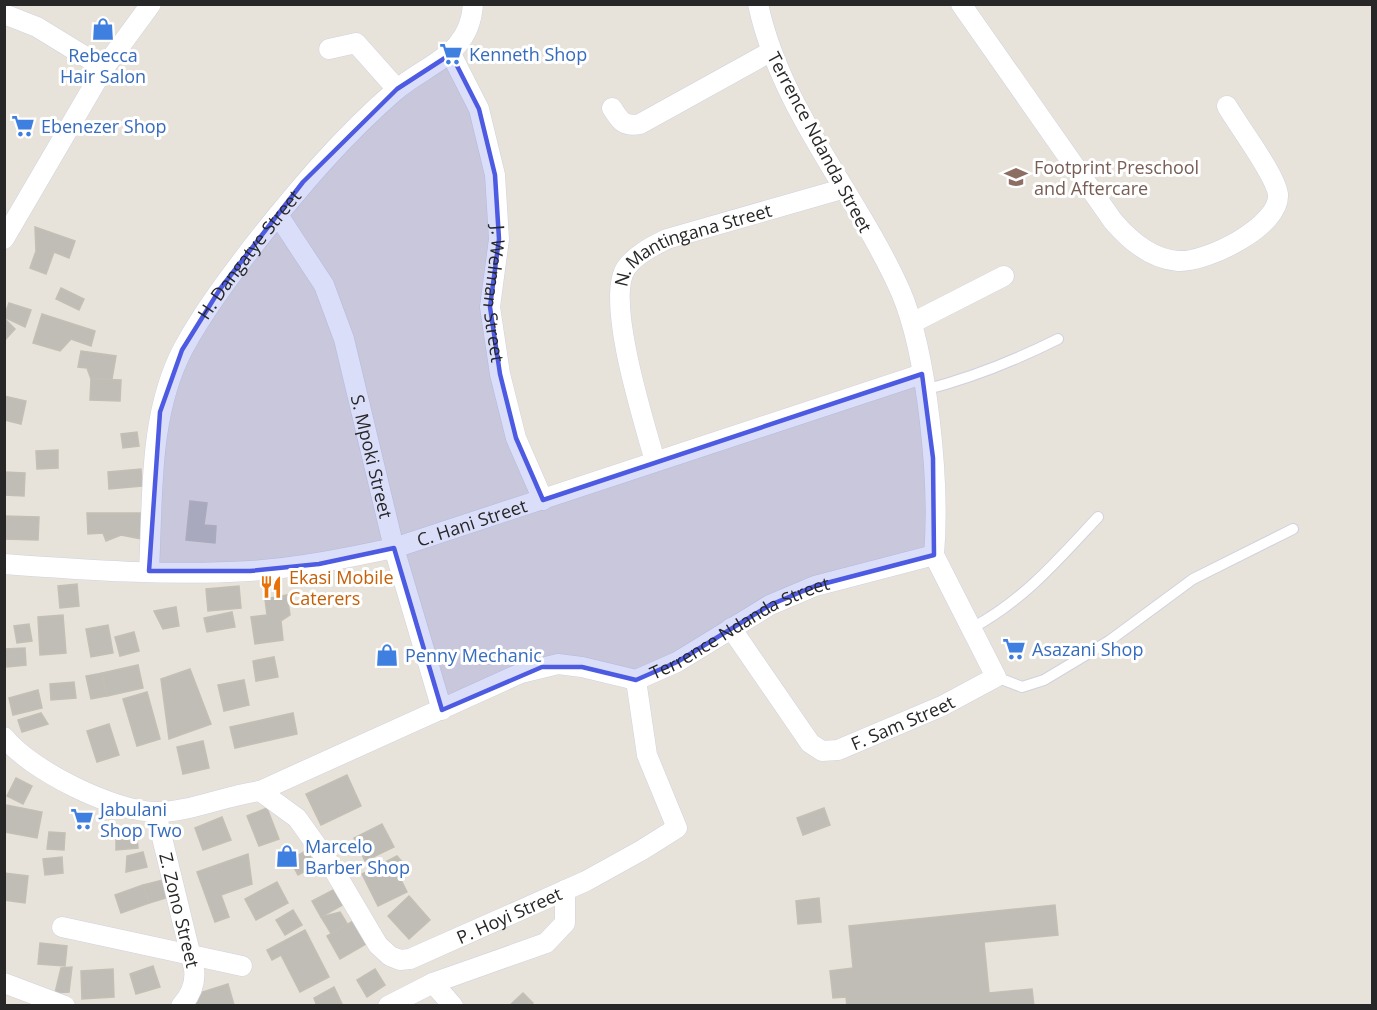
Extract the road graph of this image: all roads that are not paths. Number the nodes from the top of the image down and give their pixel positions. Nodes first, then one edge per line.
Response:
1 (151, 4) edge
2 (473, 4) edge
3 (758, 4) edge
4 (961, 4) edge
5 (4, 14) edge
6 (329, 49) dead end
7 (770, 52) junction
8 (451, 54) junction
9 (104, 68) junction
10 (397, 89) junction
11 (1227, 106) dead end
12 (612, 108) dead end
13 (842, 189) junction
14 (278, 215) junction
15 (4, 239) edge
16 (1004, 276) dead end
17 (912, 323) junction
18 (1058, 339) dead end
19 (923, 382) junction
20 (655, 461) junction
21 (543, 500) junction
22 (1098, 518) dead end
23 (1293, 530) dead end
24 (394, 548) junction
25 (934, 555) junction
26 (4, 564) edge
27 (149, 571) junction
28 (731, 628) junction
29 (972, 628) junction
30 (996, 677) junction
31 (636, 680) junction
32 (441, 710) junction
33 (4, 737) edge
34 (260, 791) junction
35 (156, 813) junction
36 (565, 890) junction
37 (62, 927) dead end
38 (192, 957) junction
39 (242, 966) dead end
40 (4, 983) edge
41 (433, 983) junction
42 (65, 1005) edge
43 (181, 1005) edge
44 (388, 1005) edge
45 (453, 1005) edge

1 - 9 street
2 - 8 street, H. Dangatye Street
3 - 7 street, Terrence Ndanda Street
4 - 11 street
5 - 9 street
6 - 10 street
7 - 12 street
7 - 13 street, Terrence Ndanda Street
8 - 10 street, H. Dangatye Street
8 - 21 street, J. Welman Street
9 - 15 street
10 - 14 street, H. Dangatye Street
13 - 17 street, Terrence Ndanda Street
13 - 20 street, N. Mantingana Street
14 - 24 street, S. Mpoki Street
14 - 27 street, H. Dangatye Street
16 - 17 street
17 - 19 street, Terrence Ndanda Street
18 - 19 lane
19 - 20 street, C. Hani Street
19 - 25 street, Terrence Ndanda Street
20 - 21 street, C. Hani Street
21 - 24 street, C. Hani Street
22 - 29 lane
23 - 30 lane
24 - 27 street, C. Hani Street
24 - 32 street, S. Mpoki Street
25 - 28 street, Terrence Ndanda Street
25 - 29 street
26 - 27 street, C. Hani Street
28 - 30 street, F. Sam Street
28 - 31 street, Terrence Ndanda Street
29 - 30 street
31 - 32 street, Terrence Ndanda Street
31 - 36 street, P. Hoyi Street
32 - 34 street, Terrence Ndanda Street
33 - 35 street, Terrence Ndanda Street
34 - 35 street, Terrence Ndanda Street
34 - 36 street, P. Hoyi Street
35 - 38 street, Z. Zono Street
36 - 41 street
37 - 38 street
38 - 39 street
38 - 43 street, Z. Zono Street
40 - 42 street
41 - 44 street
41 - 45 street

